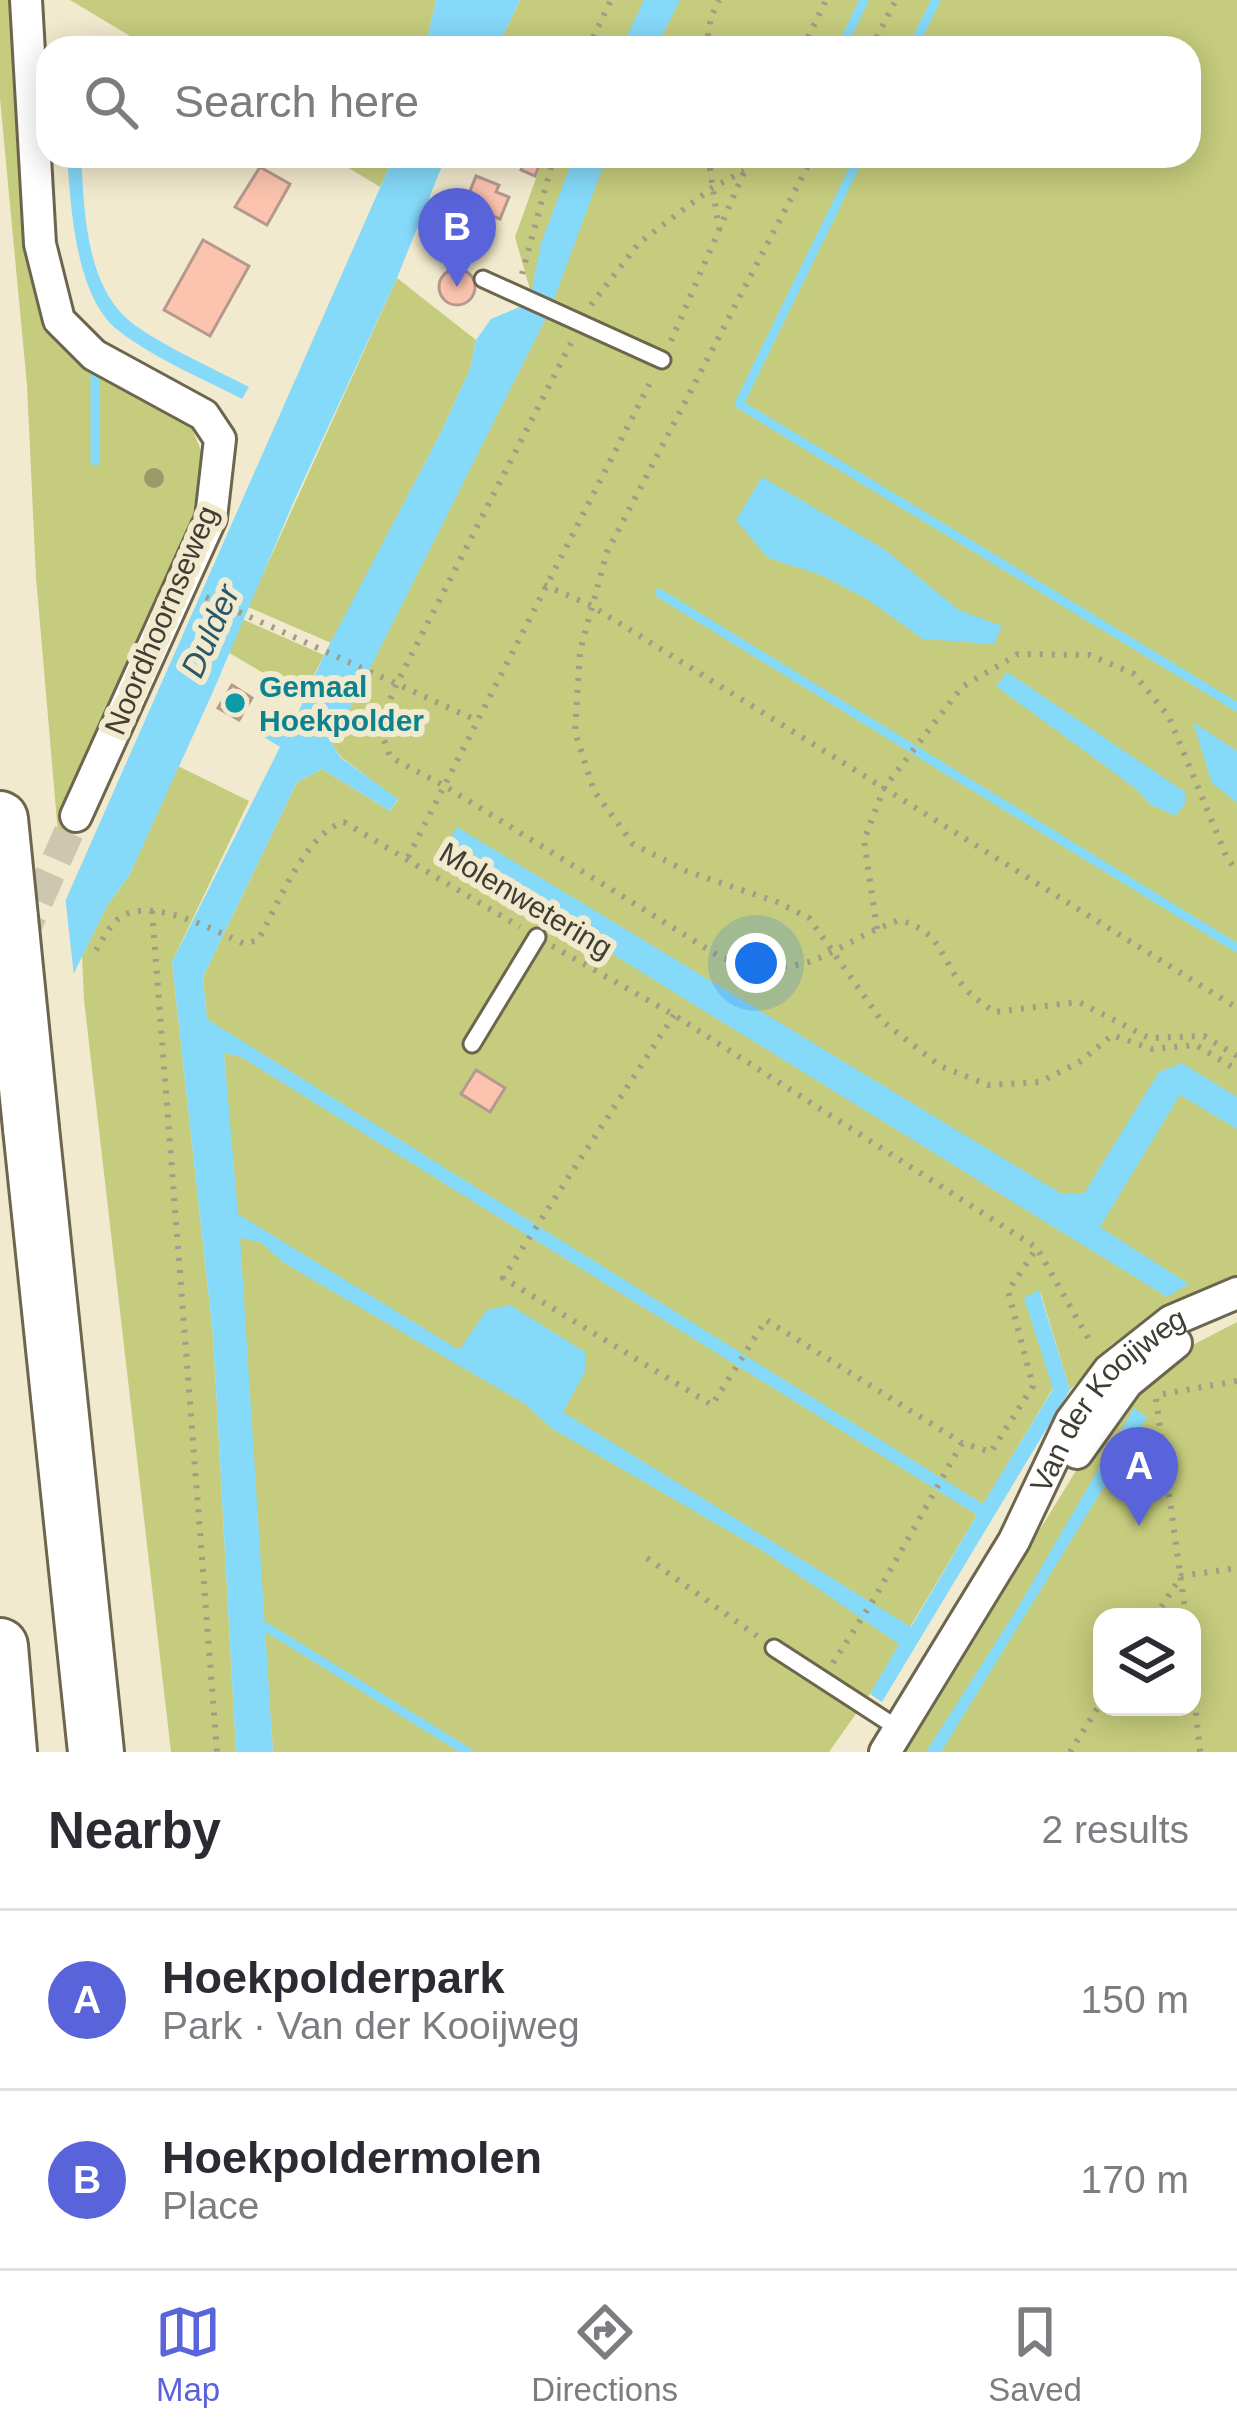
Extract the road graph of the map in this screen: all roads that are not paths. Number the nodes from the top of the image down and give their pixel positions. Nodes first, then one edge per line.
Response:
1 (26, 0) edge
2 (483, 279) dead end
3 (662, 361) road end
4 (76, 816) tunnel mouth
5 (0, 819) edge
6 (537, 937) road end
7 (472, 1044) dead end
8 (1237, 1293) edge
9 (1237, 1313) edge
10 (1014, 1541) junction
11 (0, 1646) edge
12 (774, 1648) road end
13 (892, 1740) edge
14 (9, 1752) edge
15 (96, 1752) edge

1 - 4 street, Noordhoornseweg
2 - 3 lane
5 - 15 highway, bridge
6 - 7 lane
8 - 10 street, Van der Kooijweg
9 - 10 street, Van der Kooijweg
10 - 13 street, Van der Kooijweg
11 - 14 highway
12 - 13 lane

